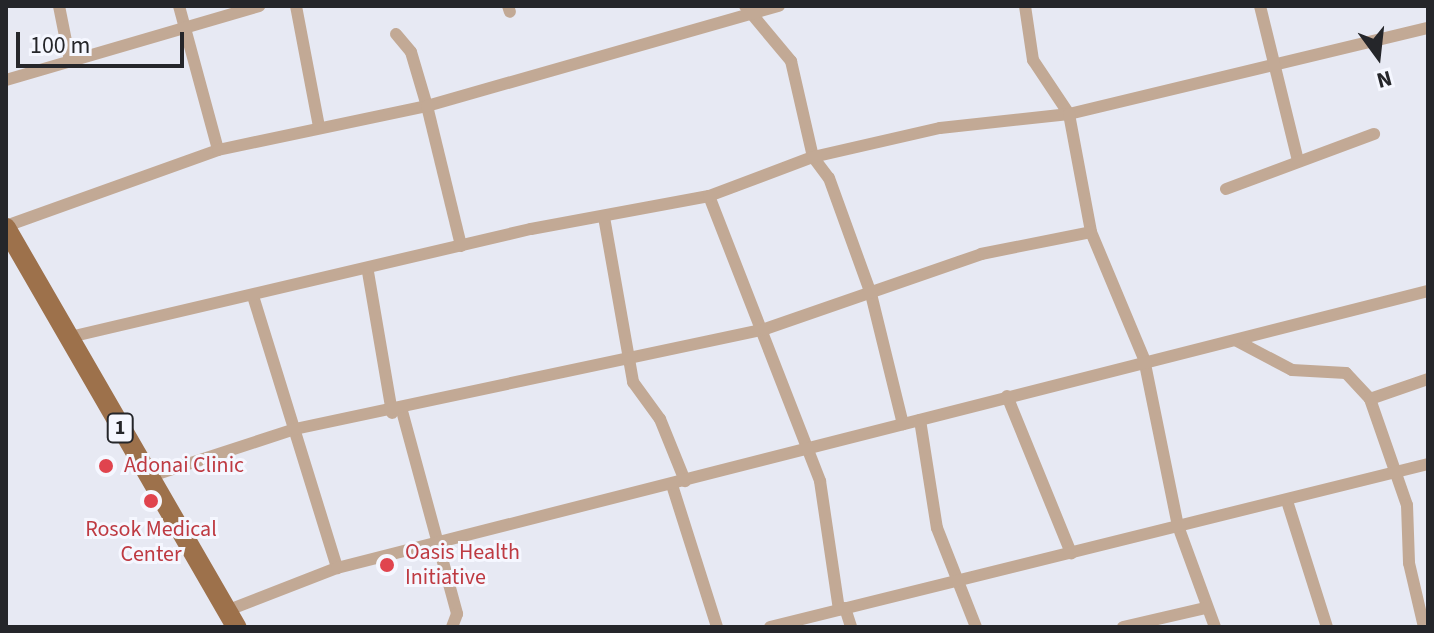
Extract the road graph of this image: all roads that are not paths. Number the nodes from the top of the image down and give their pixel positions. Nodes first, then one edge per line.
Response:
1 (59, 6) edge
2 (179, 6) edge
3 (259, 6) edge
4 (296, 6) edge
5 (779, 6) edge
6 (1025, 6) edge
7 (1260, 6) edge
8 (747, 10) edge
9 (187, 27) junction
10 (1428, 28) edge
11 (396, 34) dead end
12 (70, 61) junction
13 (1275, 62) junction
14 (6, 80) edge
15 (427, 106) junction
16 (1069, 114) junction
17 (319, 127) junction
18 (1374, 134) dead end
19 (218, 150) junction
20 (813, 157) junction
21 (1298, 161) junction
22 (1226, 189) dead end
23 (709, 196) junction
24 (604, 217) junction
25 (6, 227) edge
26 (1091, 232) junction
27 (461, 246) junction
28 (368, 272) junction
29 (1428, 291) edge
30 (871, 294) junction
31 (253, 296) junction
32 (765, 329) junction
33 (70, 337) junction
34 (1237, 341) junction
35 (1144, 359) junction
36 (628, 361) junction
37 (1428, 379) edge
38 (1007, 396) junction
39 (1370, 399) junction
40 (397, 412) junction
41 (920, 420) junction
42 (903, 424) junction
43 (295, 429) junction
44 (808, 452) junction
45 (1428, 464) edge
46 (1396, 470) junction
47 (148, 477) junction
48 (685, 481) junction
49 (672, 485) junction
50 (1287, 501) junction
51 (1178, 526) junction
52 (438, 542) junction
53 (1071, 553) junction
54 (337, 568) junction
55 (959, 579) junction
56 (1205, 608) junction
57 (842, 609) junction
58 (231, 619) edge
59 (453, 627) edge
60 (717, 627) edge
61 (770, 627) edge
62 (851, 627) edge
63 (976, 627) edge
64 (1123, 627) edge
65 (1215, 627) edge
66 (1327, 627) edge
67 (1424, 627) edge

1 - 12 street
2 - 9 street
3 - 9 street
4 - 17 street
5 - 8 street
6 - 16 street
7 - 13 street
8 - 15 street
8 - 20 street
9 - 12 street
9 - 19 street
10 - 13 street
11 - 15 street
12 - 14 street
13 - 16 street
13 - 21 street
15 - 17 street
15 - 27 street
16 - 20 street
16 - 26 street
17 - 19 street
18 - 21 street
19 - 25 street
20 - 23 street
20 - 30 street
21 - 22 street
23 - 24 street
23 - 32 street
24 - 27 street
24 - 36 street
25 - 33 main road, 1
26 - 30 street
26 - 35 street
27 - 28 street
28 - 31 street
28 - 40 street
29 - 34 street
30 - 32 street
30 - 42 street
31 - 33 street
31 - 43 street
32 - 36 street
32 - 44 street
33 - 47 main road, 1
34 - 35 street
34 - 39 street
35 - 38 street
35 - 51 street
36 - 40 street
36 - 48 street
37 - 39 street
38 - 41 street
38 - 53 street
39 - 46 street
40 - 43 street
40 - 52 street
41 - 42 street
41 - 55 street
42 - 44 street
43 - 47 street
43 - 54 street
44 - 48 street
44 - 57 street
45 - 46 street
46 - 50 street
46 - 67 street
47 - 58 main road, 1
48 - 49 street
49 - 52 street
49 - 60 street
50 - 51 street
50 - 66 street
51 - 53 street
51 - 56 street
52 - 54 street
52 - 59 street
53 - 55 street
54 - 58 street
55 - 57 street
55 - 63 street
56 - 64 street
56 - 65 street
57 - 61 street
57 - 62 street

